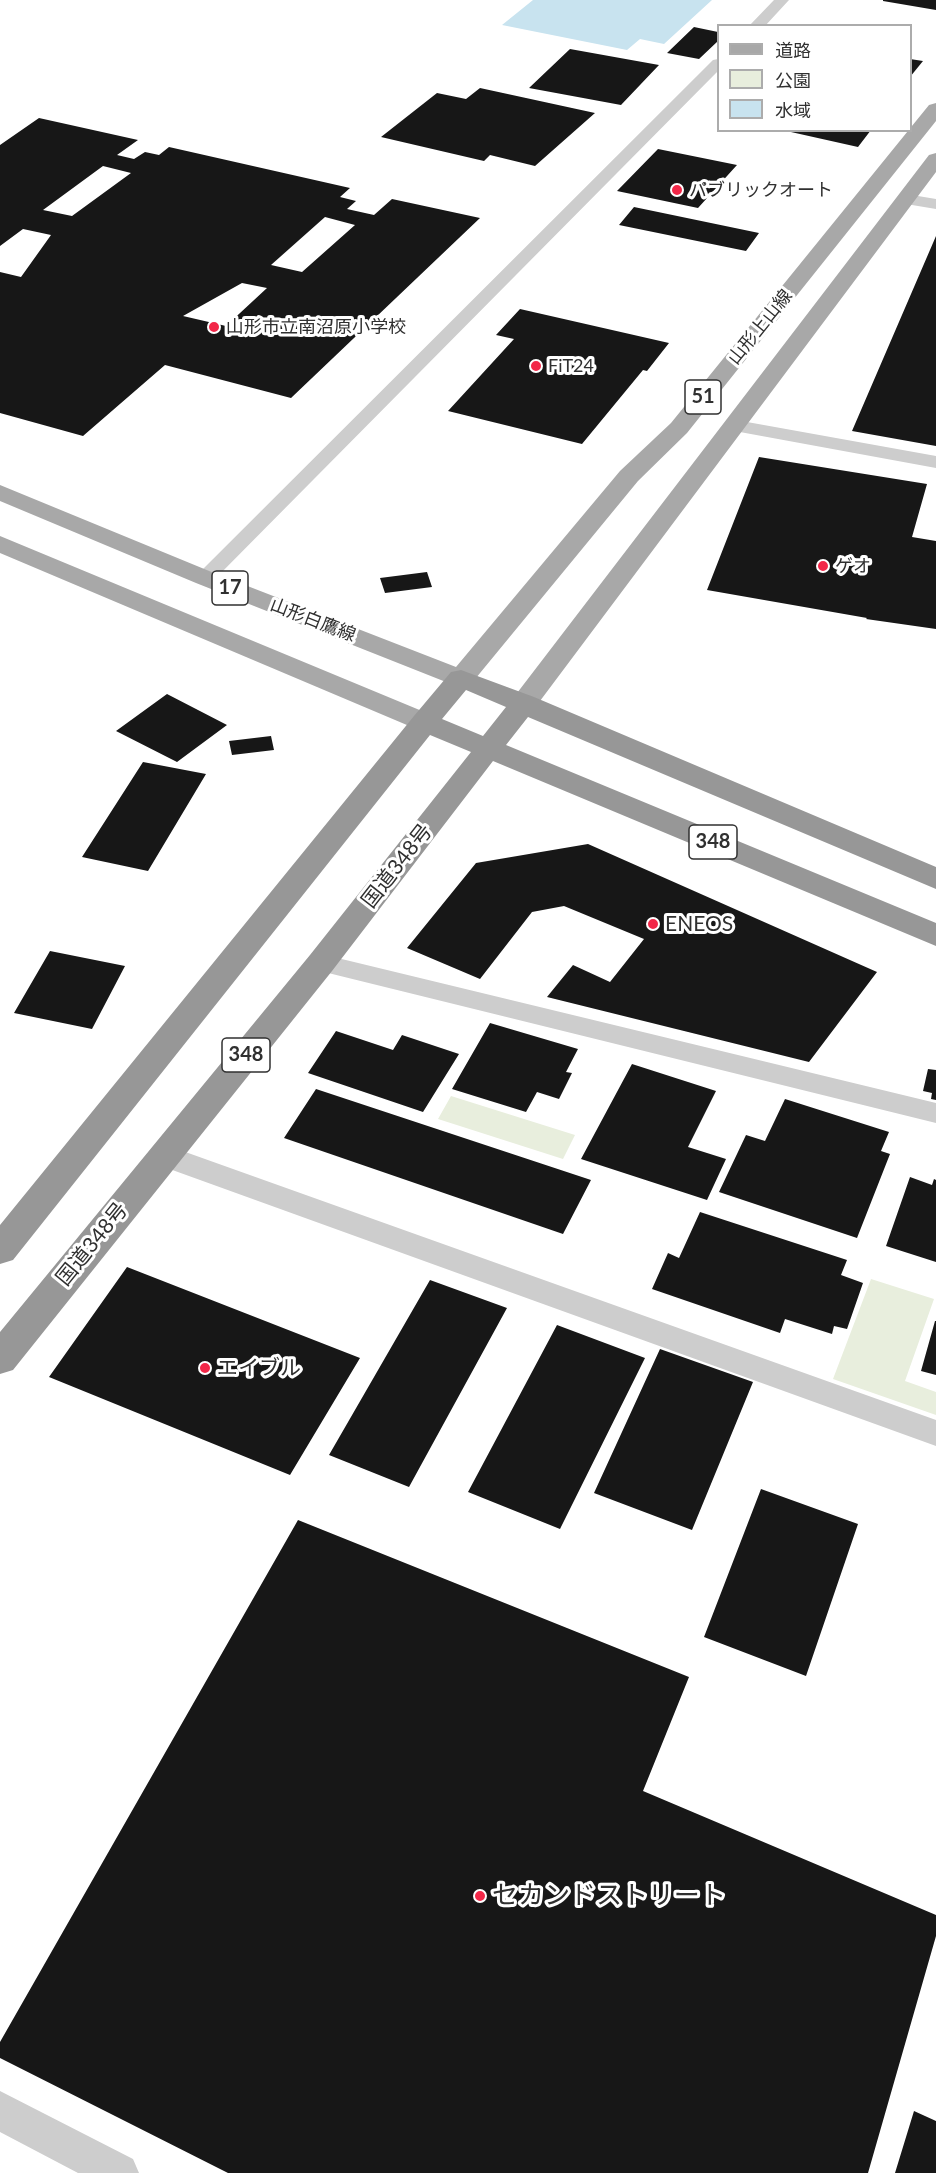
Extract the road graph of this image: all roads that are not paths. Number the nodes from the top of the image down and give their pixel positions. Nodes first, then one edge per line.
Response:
1 (782, 0) edge
2 (758, 24) edge
3 (717, 64) edge
4 (936, 109) edge
5 (936, 159) edge
6 (906, 200) junction
7 (936, 204) edge
8 (736, 426) junction
9 (936, 462) edge
10 (0, 492) edge
11 (0, 544) edge
12 (205, 578) junction
13 (461, 678) junction
14 (524, 703) junction
15 (424, 722) junction
16 (490, 749) junction
17 (936, 879) edge
18 (936, 935) edge
19 (321, 963) junction
20 (936, 1113) edge
21 (163, 1155) junction
22 (0, 1250) edge
23 (0, 1359) edge
24 (936, 1433) edge
25 (0, 2111) edge
26 (119, 2173) edge

1 - 2 lane
3 - 12 lane
4 - 13 main road, 山形上山線 / 51
5 - 6 main road, 山形上山線 / 51
6 - 7 lane
6 - 8 main road, 山形上山線 / 51
8 - 9 lane
8 - 14 main road, 山形上山線 / 51
10 - 12 main road, 山形白鷹線 / 17
11 - 15 main road, 17
12 - 13 main road, 山形白鷹線 / 17
13 - 14 highway, 348
13 - 15 highway
14 - 16 highway, 348
14 - 17 highway, 348
15 - 16 highway, 348
15 - 22 highway
16 - 18 highway, 348
16 - 19 highway, 国道348号 / 348
19 - 20 lane
19 - 21 highway, 国道348号 / 348
21 - 23 highway, 国道348号 / 348
21 - 24 lane
25 - 26 lane

